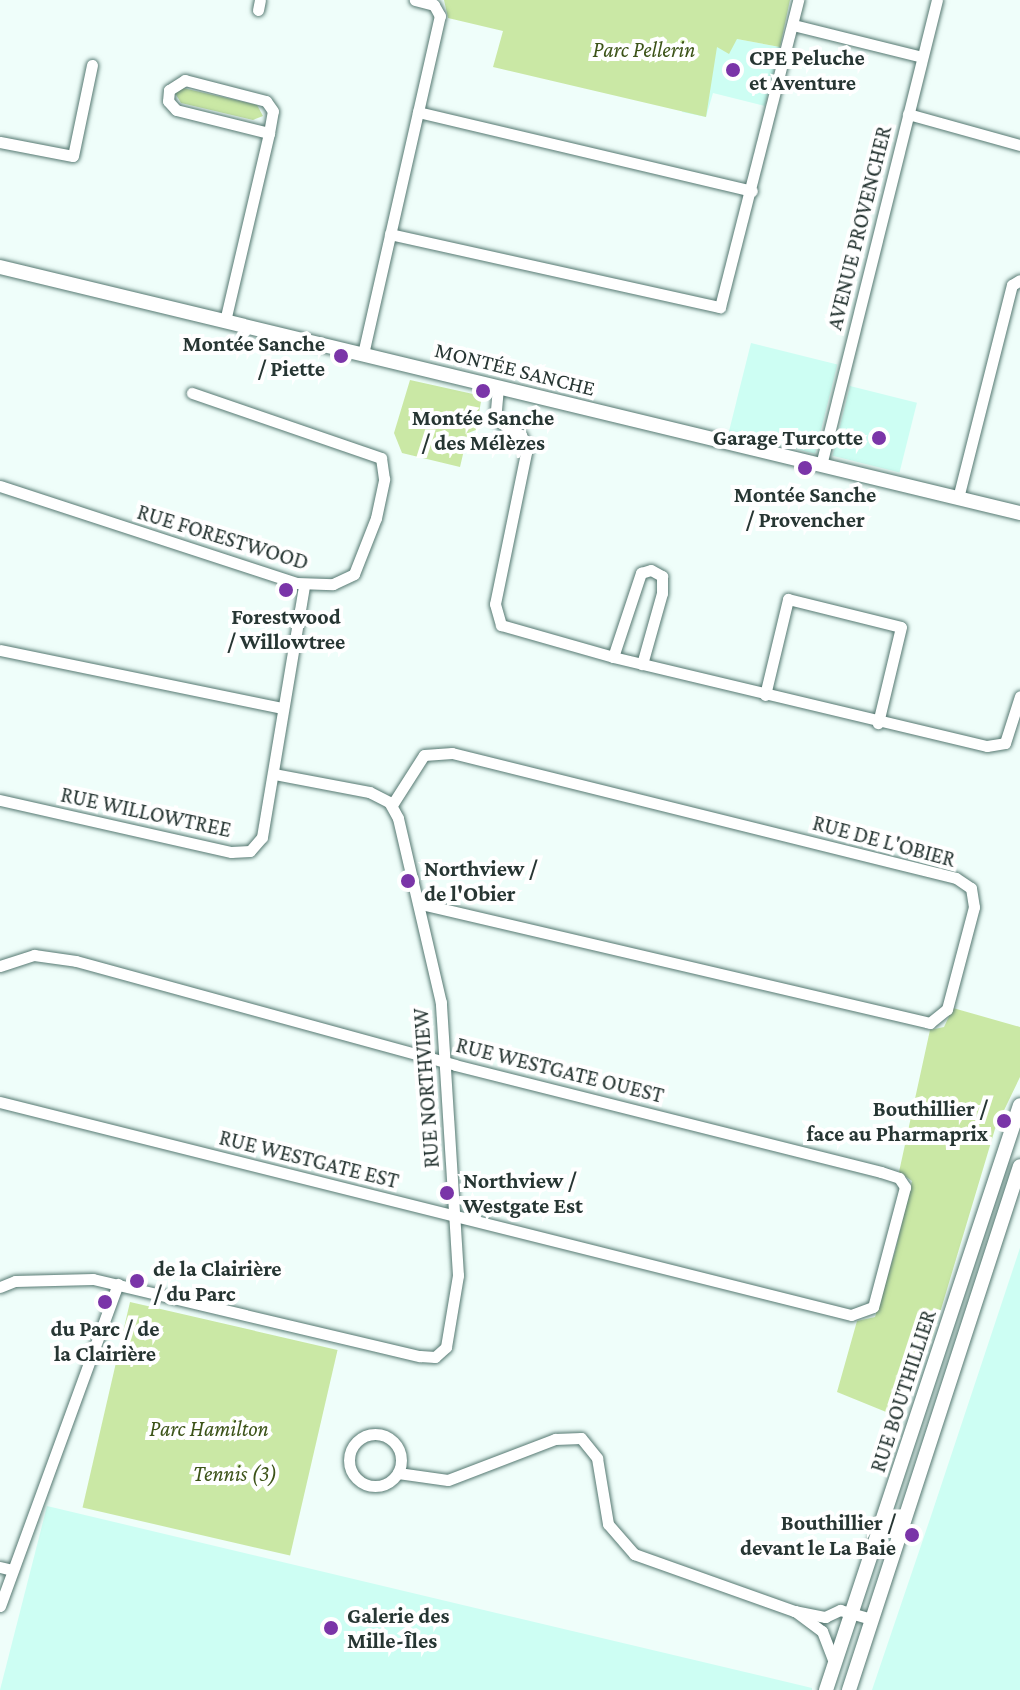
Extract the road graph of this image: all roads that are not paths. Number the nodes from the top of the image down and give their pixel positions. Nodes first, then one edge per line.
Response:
1 (415, 0) edge
2 (798, 0) edge
3 (937, 0) edge
4 (426, 2) edge
5 (793, 25) junction
6 (922, 57) junction
7 (92, 65) dead end
8 (418, 112) junction
9 (908, 114) junction
10 (269, 133) junction
11 (1020, 145) edge
12 (1, 146) edge
13 (752, 191) junction
14 (390, 234) junction
15 (0, 267) edge
16 (1020, 280) edge
17 (225, 321) junction
18 (363, 354) junction
19 (498, 387) junction
20 (192, 393) dead end
21 (821, 465) junction
22 (0, 486) edge
23 (958, 498) junction
24 (1020, 513) edge
25 (304, 585) junction
26 (0, 650) edge
27 (613, 657) junction
28 (642, 664) junction
29 (765, 695) junction
30 (1020, 696) edge
31 (282, 708) junction
32 (878, 723) junction
33 (274, 774) junction
34 (0, 800) edge
35 (392, 805) junction
36 (421, 904) junction
37 (0, 966) edge
38 (443, 1061) junction
39 (0, 1102) edge
40 (1020, 1105) edge
41 (1020, 1166) edge
42 (455, 1215) junction
43 (890, 1247) joint
44 (118, 1284) junction
45 (0, 1287) edge
46 (398, 1473) junction
47 (6, 1568) edge
48 (0, 1606) edge
49 (794, 1611) junction
50 (850, 1612) junction
51 (828, 1616) junction
52 (872, 1619) junction
53 (822, 1631) junction
54 (834, 1662) junction
55 (826, 1690) edge
56 (849, 1690) edge

1 - 4 street
2 - 5 street
3 - 6 street, AVENUE PROVENCHER
4 - 8 street
5 - 6 street
5 - 13 street
6 - 9 street, AVENUE PROVENCHER
7 - 12 street
8 - 13 street
8 - 14 street
9 - 11 street
9 - 21 street, AVENUE PROVENCHER
10 - 10 street
10 - 17 street
13 - 14 street
14 - 18 street
15 - 17 street, MONTÉE SANCHE
16 - 23 street
17 - 18 street, MONTÉE SANCHE
18 - 19 street, MONTÉE SANCHE
19 - 21 street, MONTÉE SANCHE
19 - 27 street
20 - 25 street, RUE FORESTWOOD
21 - 23 street, MONTÉE SANCHE
22 - 25 street, RUE FORESTWOOD
23 - 24 street, MONTÉE SANCHE
25 - 31 street, RUE WILLOWTREE
26 - 31 street
27 - 28 street
27 - 28 street
28 - 29 street
29 - 32 street
29 - 32 street
30 - 32 street
31 - 33 street, RUE WILLOWTREE
33 - 34 street, RUE WILLOWTREE
33 - 35 street
35 - 36 street, RUE NORTHVIEW
35 - 36 street, RUE DE L'OBIER
36 - 38 street, RUE NORTHVIEW
37 - 38 street, RUE WESTGATE OUEST
38 - 42 street, RUE NORTHVIEW
38 - 43 street, RUE WESTGATE OUEST
39 - 42 street, RUE WESTGATE EST
40 - 50 street, RUE BOUTHILLIER
41 - 52 street, RUE BOUTHILLIER
42 - 43 street, RUE WESTGATE EST
42 - 44 street, RUE NORTHVIEW
44 - 45 street, RUE NORTHVIEW
44 - 47 street
46 - 46 street
46 - 49 street
47 - 48 street
49 - 51 street
49 - 53 street
50 - 51 street
50 - 52 street
50 - 54 street, RUE BOUTHILLIER
51 - 53 street
52 - 56 street, RUE BOUTHILLIER
53 - 54 street
54 - 55 street, RUE BOUTHILLIER

